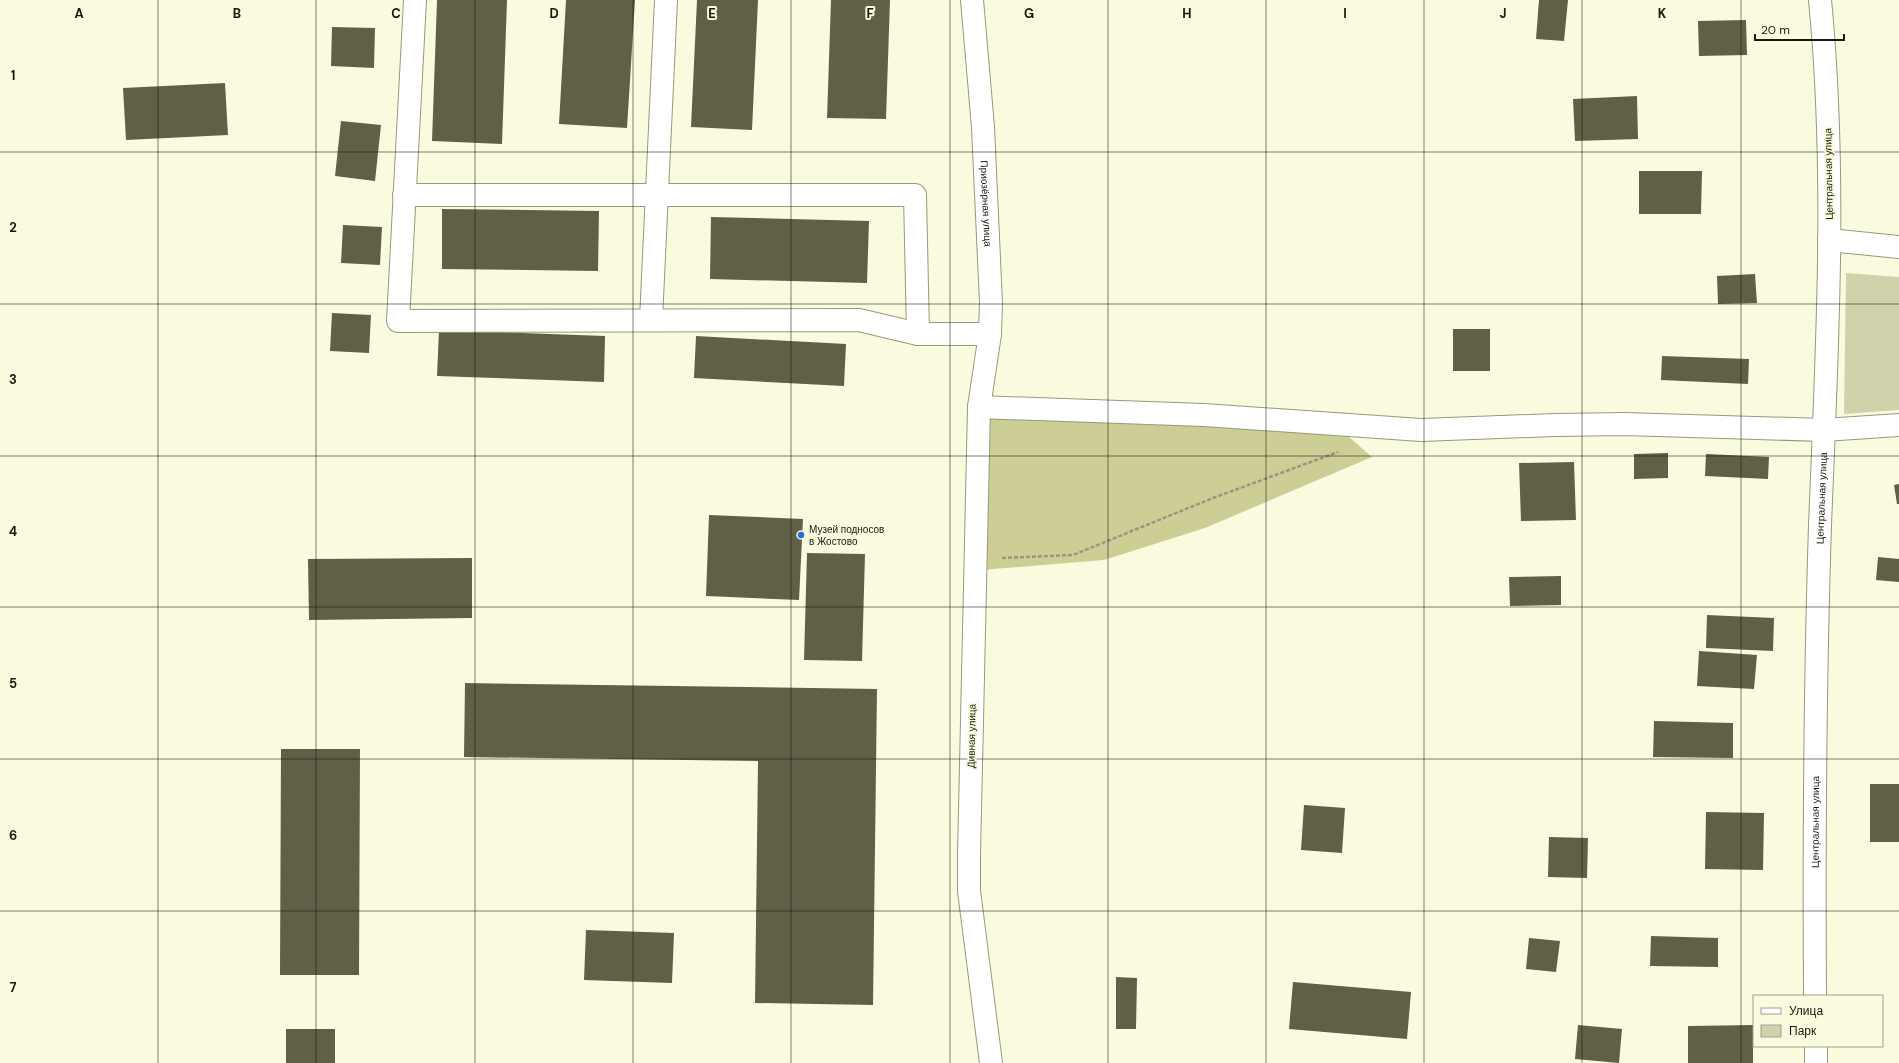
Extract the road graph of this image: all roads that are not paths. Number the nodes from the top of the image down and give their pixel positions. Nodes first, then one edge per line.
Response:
1 (415, 0) edge
2 (666, 0) edge
3 (972, 0) edge
4 (1820, 0) edge
5 (404, 195) junction
6 (656, 195) junction
7 (1829, 240) junction
8 (1899, 247) edge
9 (651, 320) junction
10 (918, 334) junction
11 (990, 334) junction
12 (979, 407) junction
13 (1899, 425) edge
14 (1824, 430) junction
15 (1815, 995) edge
16 (1816, 1047) edge
17 (991, 1063) edge
18 (1816, 1063) edge

1 - 5 street
2 - 6 street
3 - 11 street, Приозёрная улица
4 - 7 street, Центральная улица
5 - 6 street
5 - 9 street
6 - 9 street
6 - 10 street
7 - 8 street
7 - 14 street, Центральная улица
9 - 10 street
10 - 11 street
11 - 12 street, Приозёрная улица
12 - 14 street
12 - 17 street, Дивная улица
13 - 14 street
14 - 15 street, Центральная улица
16 - 18 street

